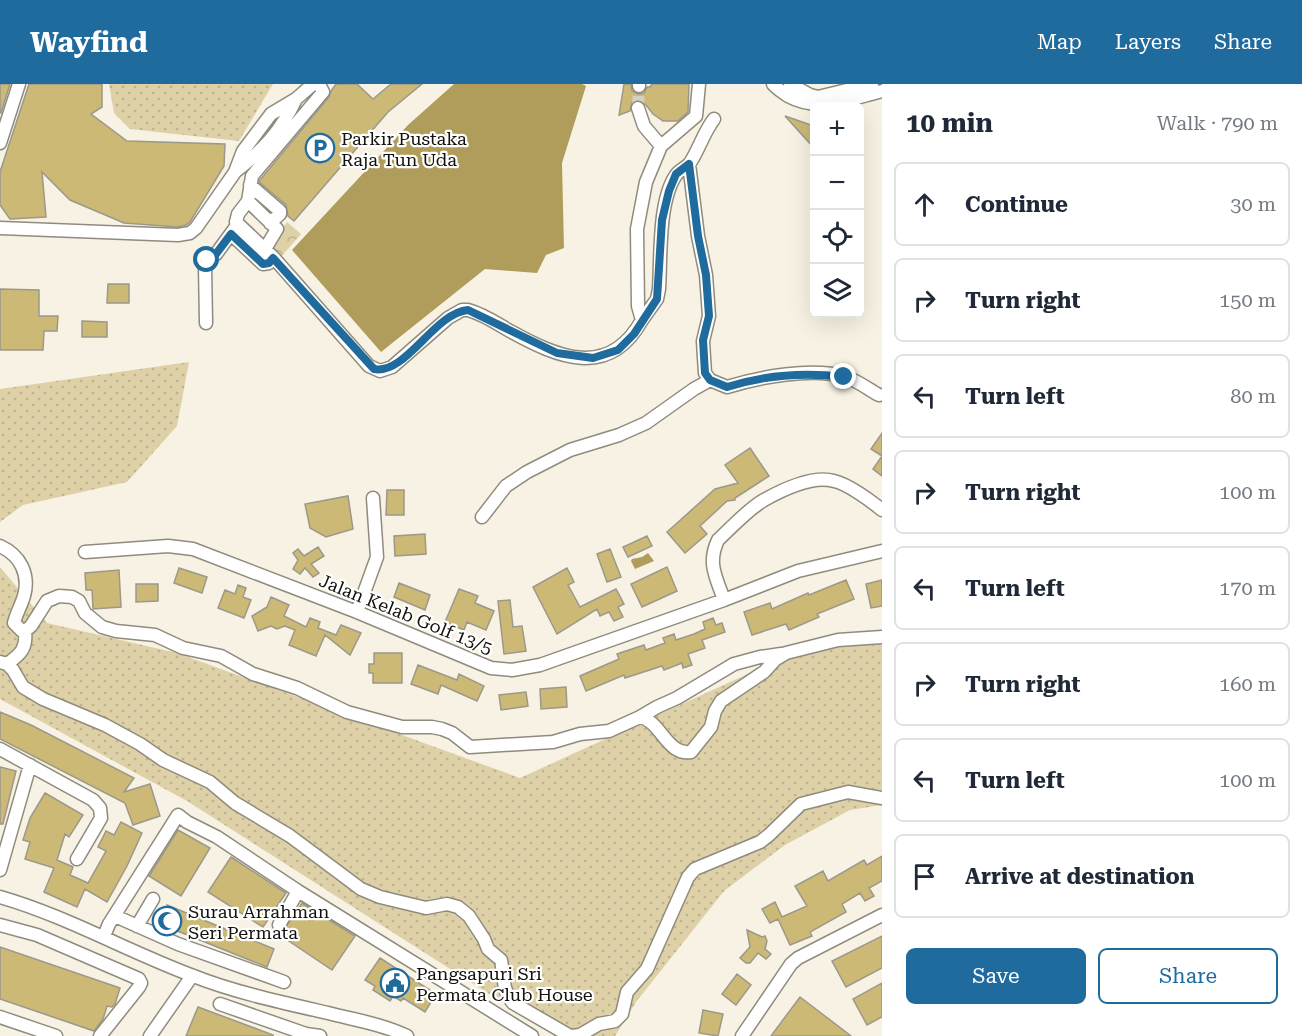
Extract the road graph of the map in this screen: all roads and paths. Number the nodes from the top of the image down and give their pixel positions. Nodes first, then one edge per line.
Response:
1 (19, 84) edge
2 (699, 84) edge
3 (773, 84) edge
4 (790, 84) edge
5 (872, 84) edge
6 (321, 89) edge
7 (882, 91) edge
8 (638, 108) tunnel mouth
9 (714, 118) dead end
10 (0, 140) edge
11 (661, 146) junction
12 (689, 164) junction
13 (250, 185) junction
14 (248, 201) junction
15 (270, 223) junction
16 (0, 228) edge
17 (234, 229) junction
18 (269, 254) junction
19 (642, 320) junction
20 (206, 323) dead end
21 (710, 380) junction
22 (879, 395) dead end
23 (373, 498) dead end
24 (882, 510) edge
25 (483, 518) dead end
26 (0, 546) edge
27 (882, 551) edge
28 (85, 552) dead end
29 (724, 600) junction
30 (357, 612) junction
31 (25, 631) junction
32 (882, 637) edge
33 (786, 653) junction
34 (3, 663) edge
35 (640, 717) junction
36 (0, 749) edge
37 (30, 765) junction
38 (882, 798) edge
39 (77, 859) dead end
40 (0, 870) edge
41 (298, 891) junction
42 (0, 897) edge
43 (153, 899) dead end
44 (882, 915) edge
45 (115, 916) junction
46 (0, 924) edge
47 (279, 925) dead end
48 (137, 926) junction
49 (104, 936) junction
50 (192, 976) junction
51 (284, 982) dead end
52 (220, 1004) dead end
53 (0, 1017) edge
54 (56, 1036) edge
55 (100, 1036) edge
56 (150, 1036) edge
57 (320, 1036) edge
58 (406, 1036) edge
59 (532, 1036) edge
60 (570, 1036) edge
61 (742, 1036) edge

1 - 10 street
2 - 11 street
3 - 7 street
4 - 5 street
6 - 13 street
6 - 16 street
8 - 11 street
9 - 12 street
11 - 19 street
12 - 19 street
12 - 21 street
13 - 14 street
13 - 15 street
14 - 15 street
14 - 17 street
15 - 18 street
17 - 18 street
17 - 20 street
18 - 19 street
21 - 22 street
21 - 25 street
23 - 30 street
24 - 29 street
26 - 31 street
27 - 29 street, Jalan Kelab Golf 13/5
28 - 30 street, Jalan Kelab Golf 13/5
29 - 30 street, Jalan Kelab Golf 13/5
31 - 34 street
31 - 35 street
32 - 33 street
33 - 35 street
33 - 35 street
34 - 60 street
36 - 37 street
37 - 39 street
37 - 40 street
38 - 60 street
41 - 45 street
41 - 47 street
41 - 59 street
42 - 49 street
43 - 48 street
44 - 61 street
45 - 48 street
45 - 49 street
46 - 55 street
48 - 51 street
49 - 50 street
50 - 56 street
50 - 58 street
52 - 57 street
53 - 54 street

